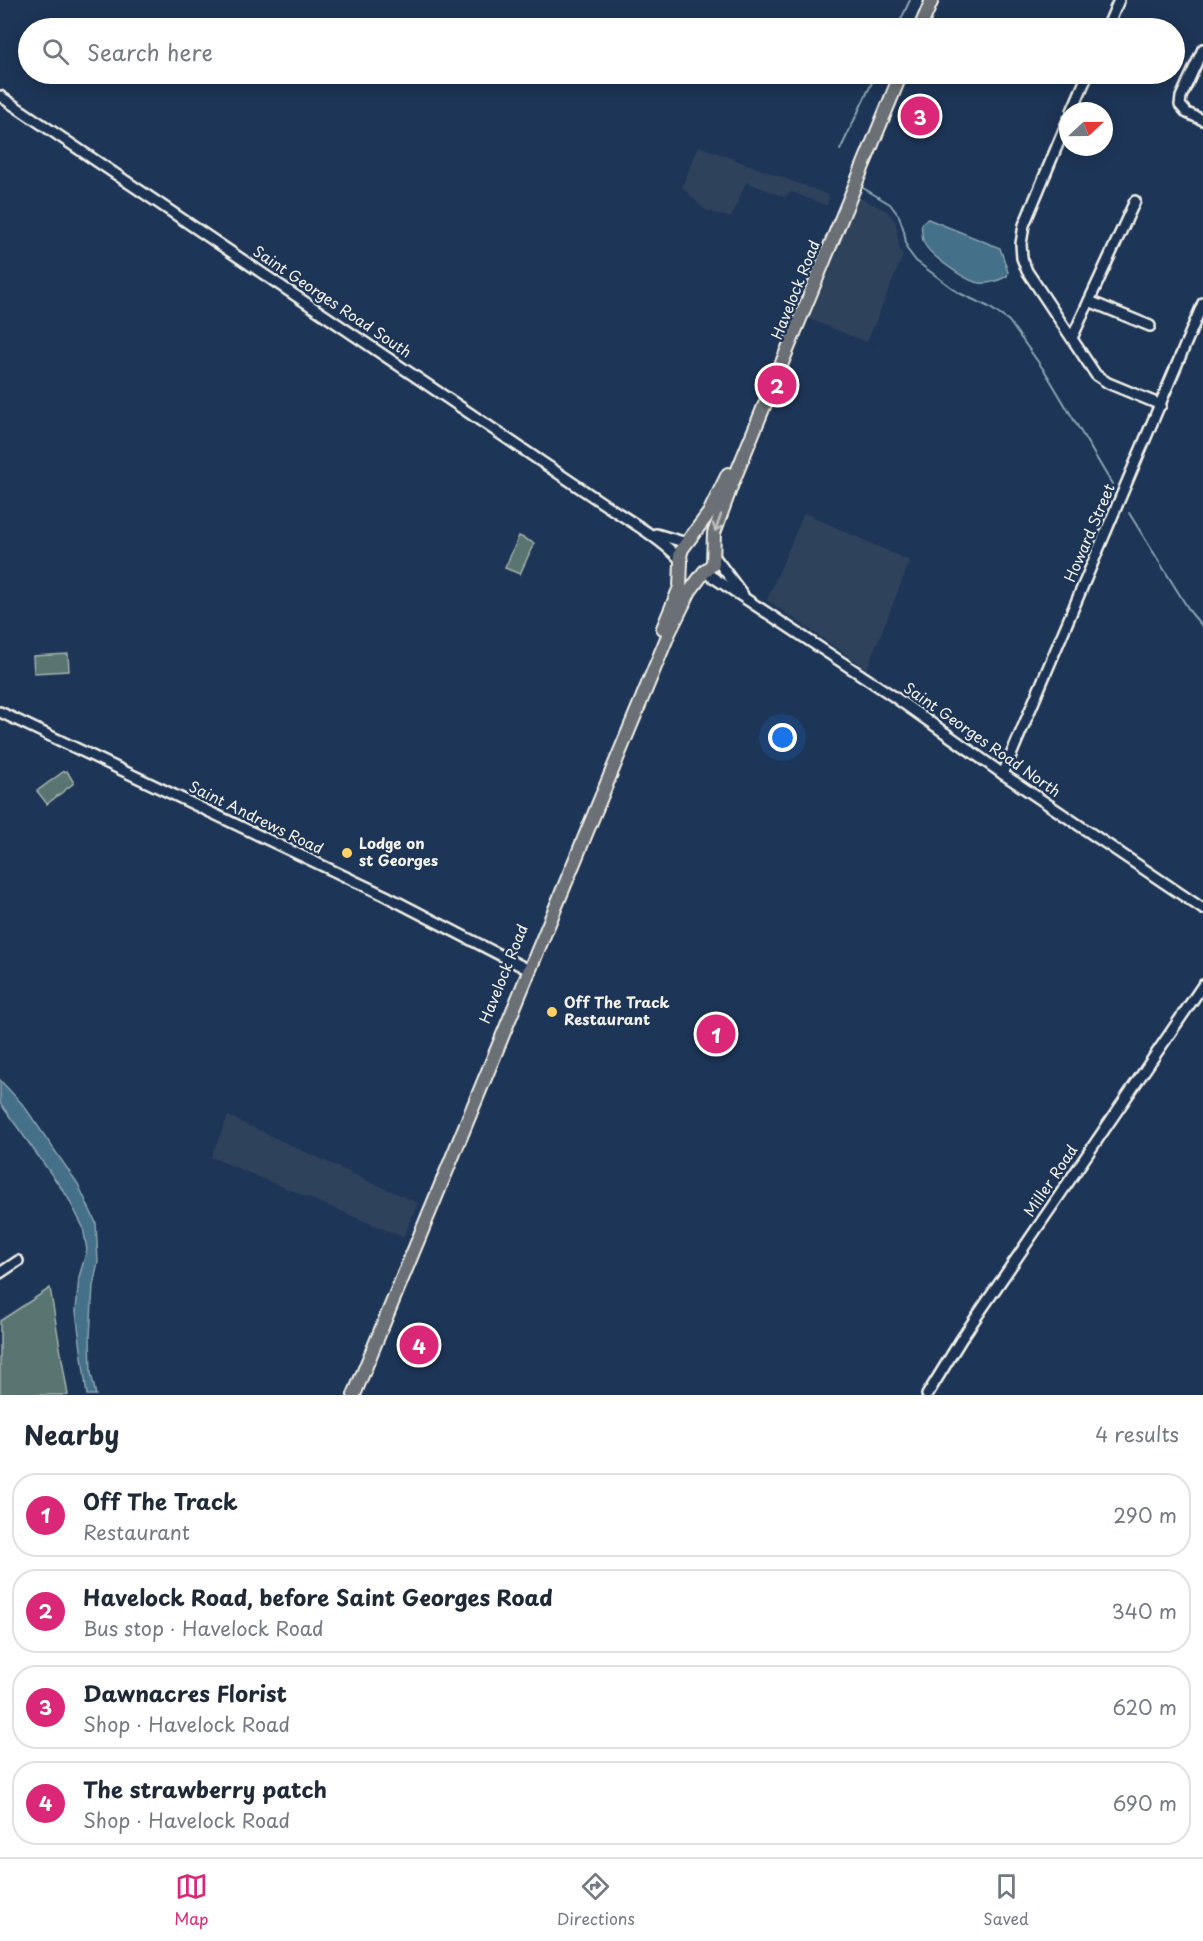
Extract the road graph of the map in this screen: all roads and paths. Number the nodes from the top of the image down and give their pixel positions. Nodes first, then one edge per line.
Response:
1 (923, 0) edge
2 (932, 0) edge
3 (1119, 0) edge
4 (916, 18) edge
5 (924, 18) edge
6 (1111, 18) edge
7 (1203, 49) edge
8 (889, 84) edge
9 (897, 84) edge
10 (1084, 84) edge
11 (0, 96) edge
12 (1076, 102) edge
13 (1203, 120) edge
14 (1059, 141) edge
15 (1135, 201) dead end
16 (1089, 301) junction
17 (1203, 303) edge
18 (1150, 326) dead end
19 (1072, 338) junction
20 (1161, 405) junction
21 (648, 532) junction
22 (688, 542) junction
23 (714, 555) junction
24 (681, 561) junction
25 (704, 572) junction
26 (744, 597) junction
27 (0, 712) edge
28 (1003, 774) junction
29 (1203, 909) edge
30 (526, 969) junction
31 (1203, 985) edge
32 (18, 1261) dead end
33 (0, 1273) edge
34 (347, 1395) edge
35 (354, 1395) edge
36 (927, 1395) edge

1 - 4 main road
2 - 5 main road
3 - 6 street
7 - 13 street
8 - 22 main road, Havelock Road
9 -> 23 main road, Havelock Road
10 - 12 street
11 - 21 street, Saint Georges Road South
14 - 19 street
15 - 16 street
16 - 18 street
16 - 19 street
17 - 20 street, Howard Street
19 - 20 street
20 - 28 street, Howard Street
21 - 22 street, Saint Georges Road South
21 - 24 street, Saint Georges Road South
22 - 23 main road
22 - 24 main road
23 - 25 main road
23 - 26 street, Saint Georges Road North
24 - 25 main road
24 - 30 main road, Havelock Road
25 - 26 street, Saint Georges Road North
25 - 30 main road, Havelock Road
26 - 28 street, Saint Georges Road North
27 - 30 street, Saint Andrews Road
28 - 29 street, Saint Georges Road North
30 - 34 main road, Havelock Road
30 - 35 main road, Havelock Road
31 - 36 street, Miller Road
32 - 33 street

